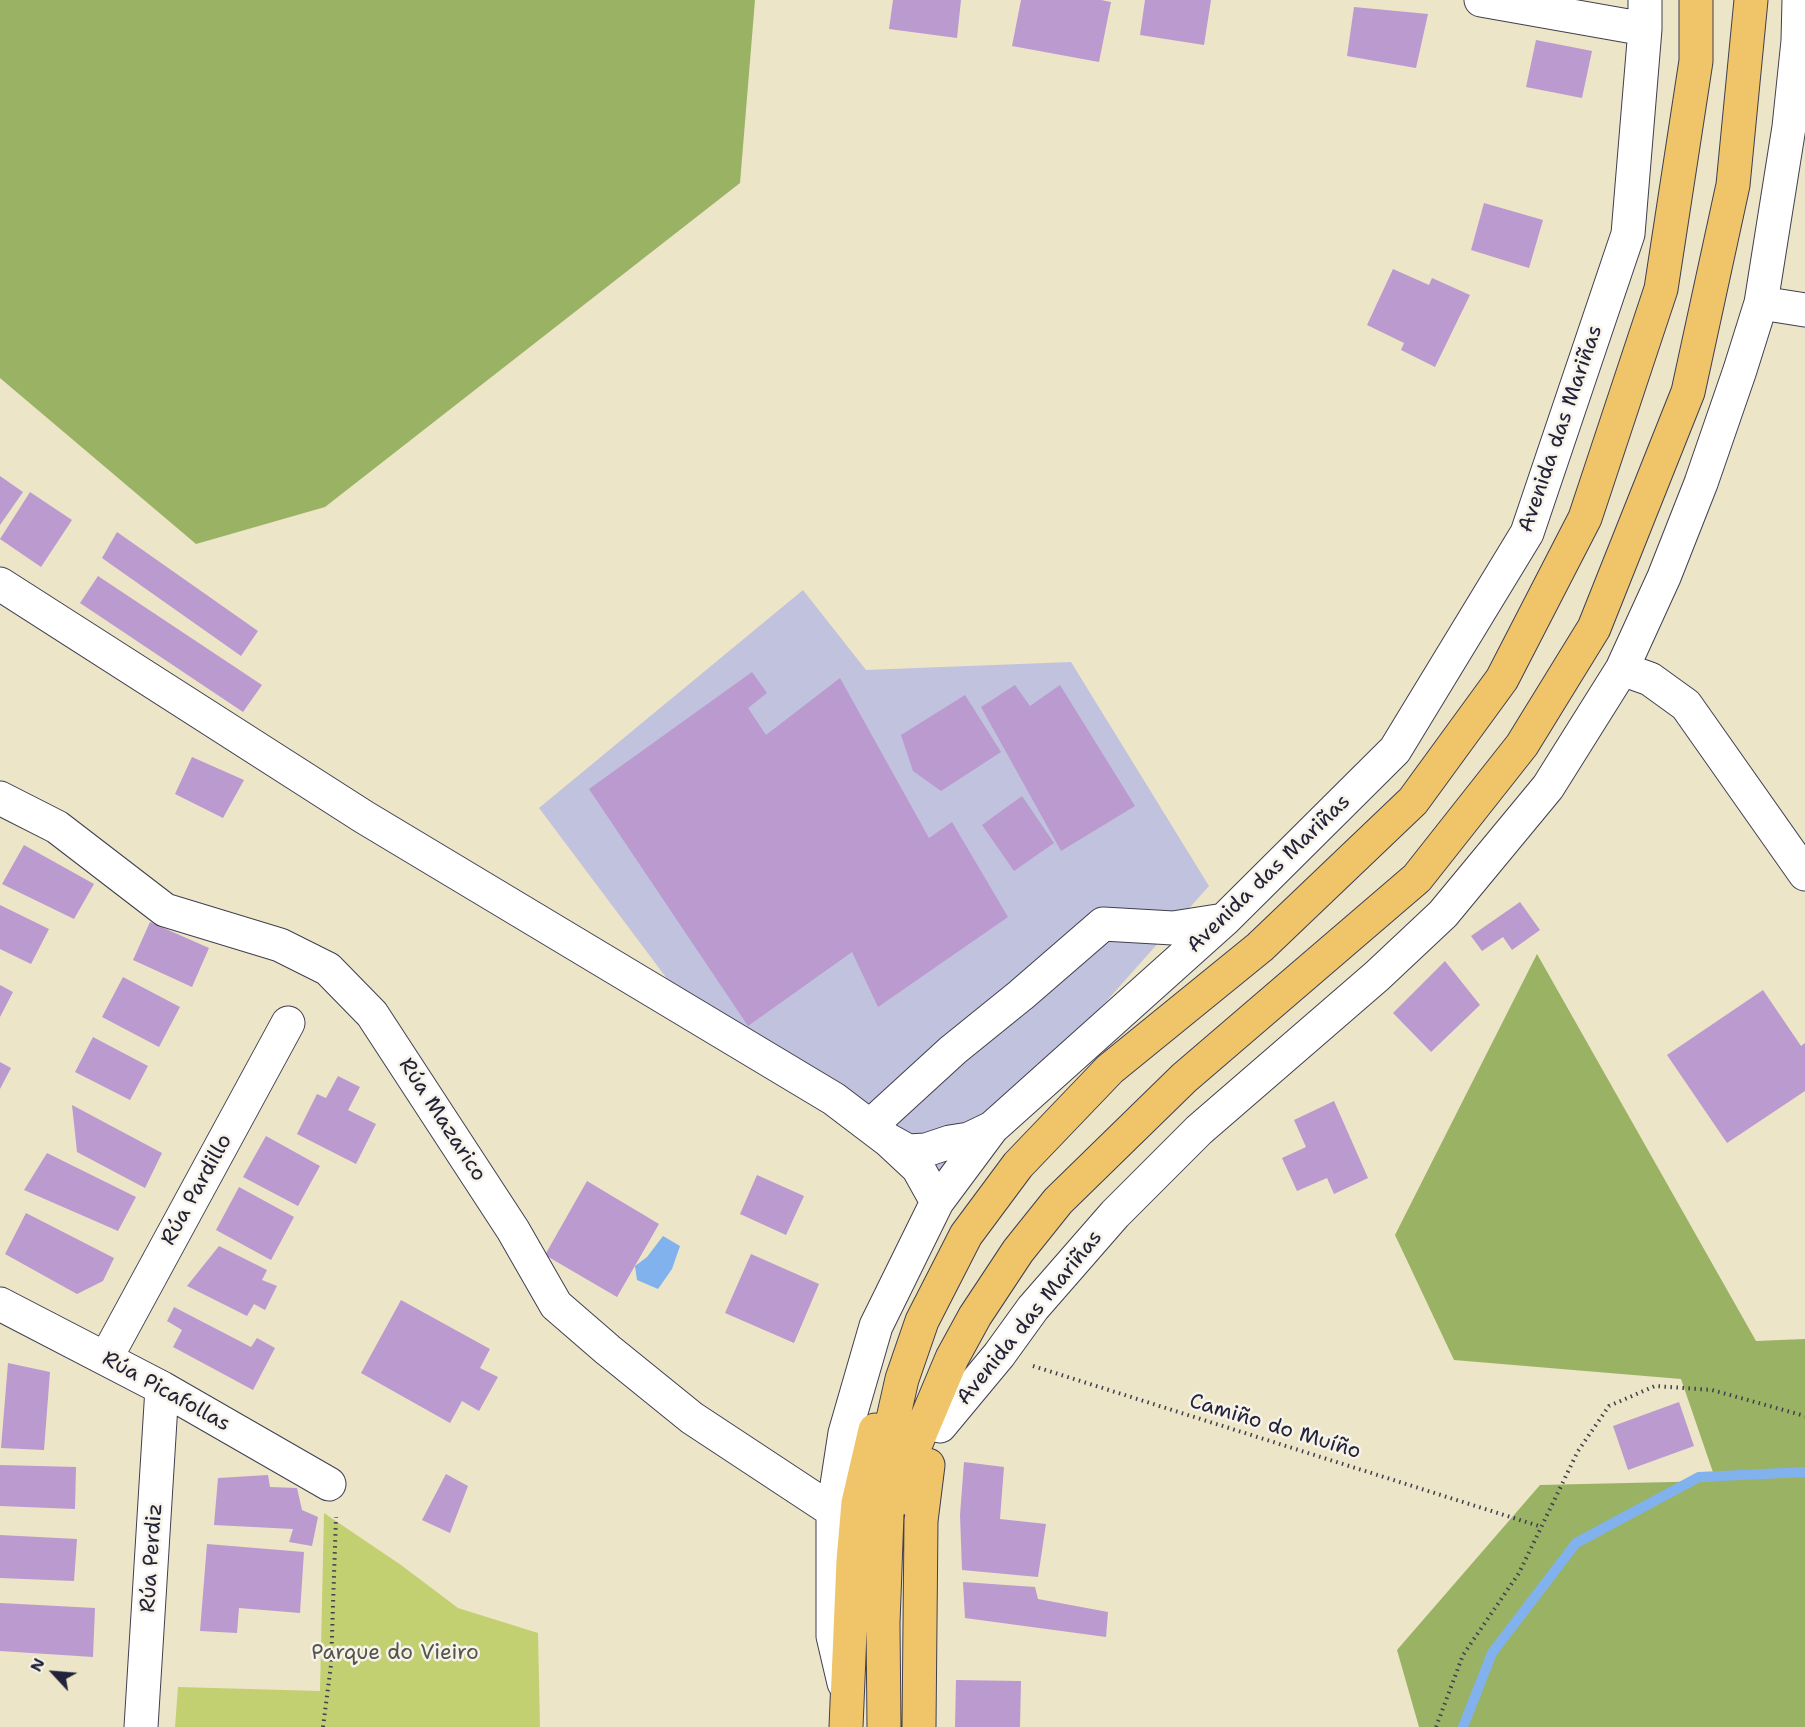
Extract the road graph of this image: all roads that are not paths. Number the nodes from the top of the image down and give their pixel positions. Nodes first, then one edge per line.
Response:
1 (1480, 0) edge
2 (1696, 0) edge
3 (1750, 0) edge
4 (1799, 0) edge
5 (1645, 15) edge
6 (1761, 303) junction
7 (1805, 310) edge
8 (0, 584) edge
9 (1622, 669) junction
10 (0, 798) edge
11 (1805, 874) edge
12 (1224, 920) junction
13 (288, 1023) dead end
14 (992, 1128) junction
15 (879, 1133) junction
16 (938, 1202) junction
17 (995, 1287) junction
18 (0, 1304) edge
19 (921, 1321) junction
20 (106, 1358) junction
21 (162, 1388) junction
22 (940, 1426) junction
23 (329, 1484) road end
24 (833, 1511) junction
25 (885, 1582) junction
26 (847, 1694) junction
27 (141, 1727) edge
28 (846, 1727) edge
29 (884, 1727) edge
30 (919, 1727) edge

1 - 5 street
2 - 19 highway, Avenida das Mariñas
3 - 17 highway, Avenida das Mariñas
4 - 6 street, Avenida das Mariñas
5 - 12 street, Avenida das Mariñas
6 - 7 street
6 - 9 street, Avenida das Mariñas
8 - 15 street
9 - 11 street
9 - 22 street, Avenida das Mariñas
10 - 24 street, Rúa Mazarico
12 - 14 street, Avenida das Mariñas
12 - 15 street
13 - 20 street, Rúa Pardillo
14 - 15 street
14 - 16 street, Avenida das Mariñas
15 - 16 street
16 - 24 street, Avenida das Mariñas
17 - 22 highway
17 - 25 highway, Avenida das Mariñas
18 - 20 street, Rúa Picafollas
19 - 25 highway, Avenida das Mariñas
19 - 26 highway
20 - 21 street, Rúa Picafollas
21 - 23 street, Rúa Picafollas
21 - 27 street, Rúa Perdiz
22 - 30 highway
24 - 26 street, Avenida das Mariñas
25 - 29 highway, Avenida das Mariñas
26 - 28 highway

